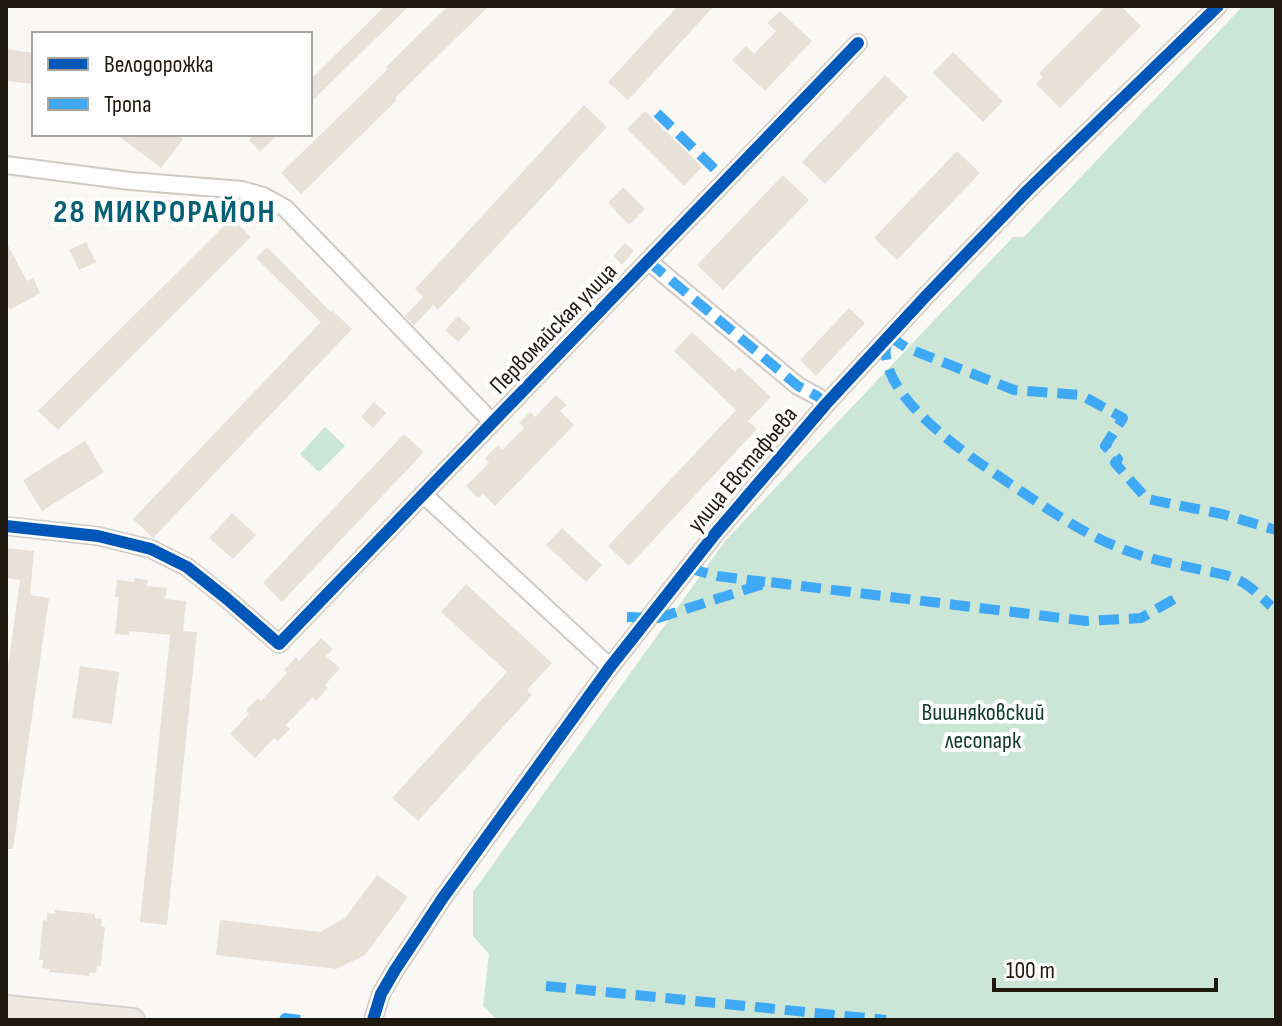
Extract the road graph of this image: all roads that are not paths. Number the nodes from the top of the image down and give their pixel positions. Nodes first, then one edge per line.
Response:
1 (1218, 6) edge
2 (858, 43) dead end
3 (6, 165) edge
4 (648, 261) junction
5 (826, 404) junction
6 (492, 422) junction
7 (423, 494) junction
8 (6, 526) edge
9 (610, 667) junction
10 (6, 1007) edge
11 (133, 1020) edge
12 (373, 1020) edge

1 - 5 street, улица Евстафьева
2 - 4 street, Первомайская улица
3 - 6 street
4 - 5 street
4 - 6 street, Первомайская улица
5 - 9 street, улица Евстафьева
6 - 7 street, Первомайская улица
7 - 8 street, Первомайская улица
7 - 9 street
9 - 12 street, улица Евстафьева
10 - 11 main road

